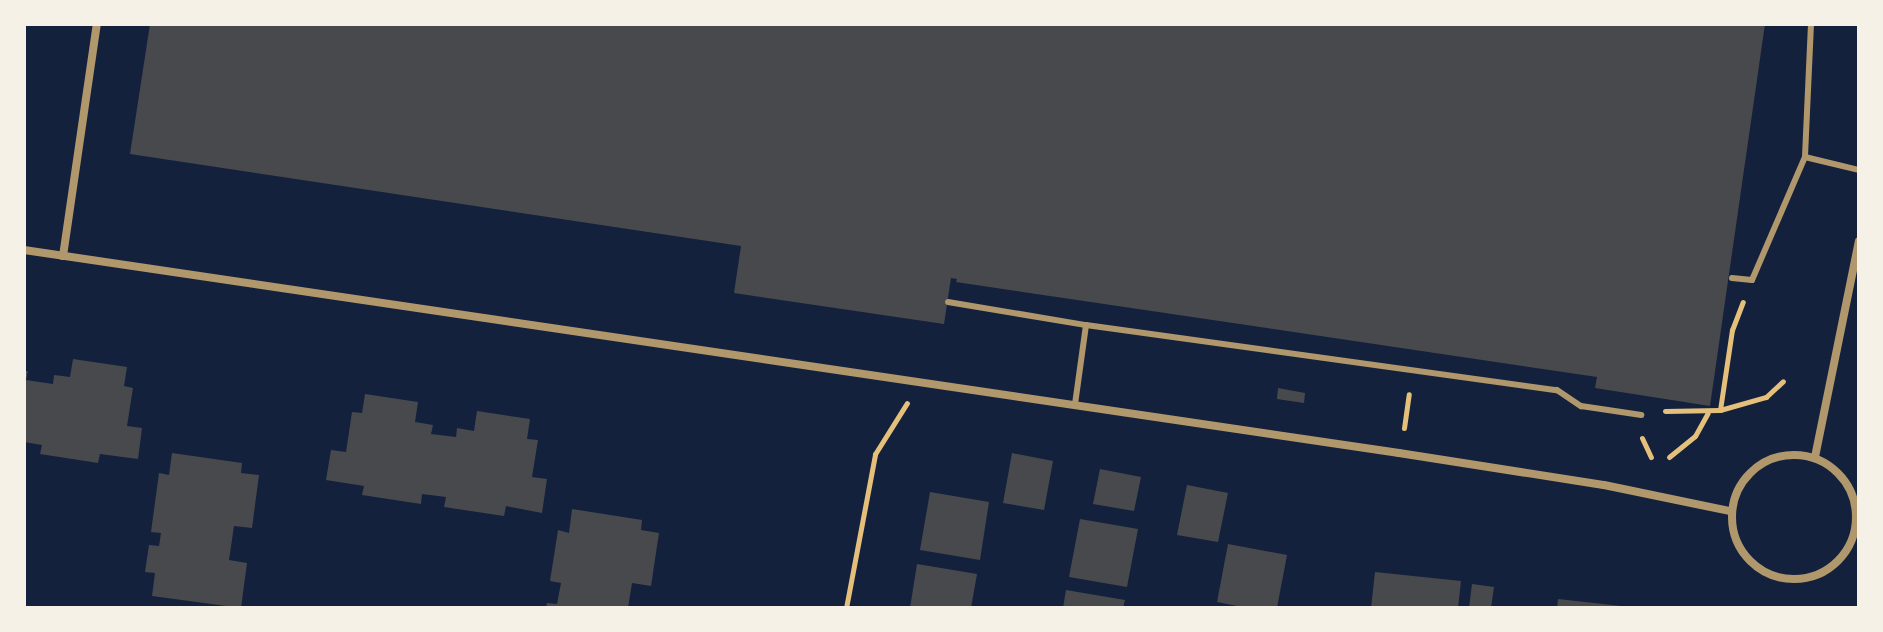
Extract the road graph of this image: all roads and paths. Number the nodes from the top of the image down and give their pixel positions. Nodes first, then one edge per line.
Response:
1 (97, 24) edge
2 (1811, 24) edge
3 (1805, 157) junction
4 (1859, 170) edge
5 (1859, 241) edge
6 (24, 250) edge
7 (63, 256) junction
8 (1732, 278) dead end
9 (1752, 280) junction
10 (948, 302) dead end
11 (1086, 325) junction
12 (1413, 369) junction
13 (919, 381) junction
14 (1783, 381) dead end
15 (1075, 404) junction
16 (1720, 410) junction
17 (1708, 413) junction
18 (1641, 415) joint
19 (1399, 453) junction
20 (1669, 457) dead end
21 (1815, 457) junction
22 (1730, 511) junction
23 (1857, 532) edge
24 (846, 608) edge

1 - 7 street
2 - 3 lane
3 - 4 lane
3 - 9 lane
5 - 21 street
6 - 7 street
7 - 13 street
8 - 9 lane
9 - 16 path
10 - 11 lane
11 - 12 lane
11 - 15 lane
12 - 18 lane
12 - 19 path
13 - 15 street
13 - 24 path
14 - 16 path
15 - 19 street
16 - 17 path
17 - 18 path
17 - 20 path
19 - 22 street
21 - 22 street
21 - 23 street
22 - 23 street

